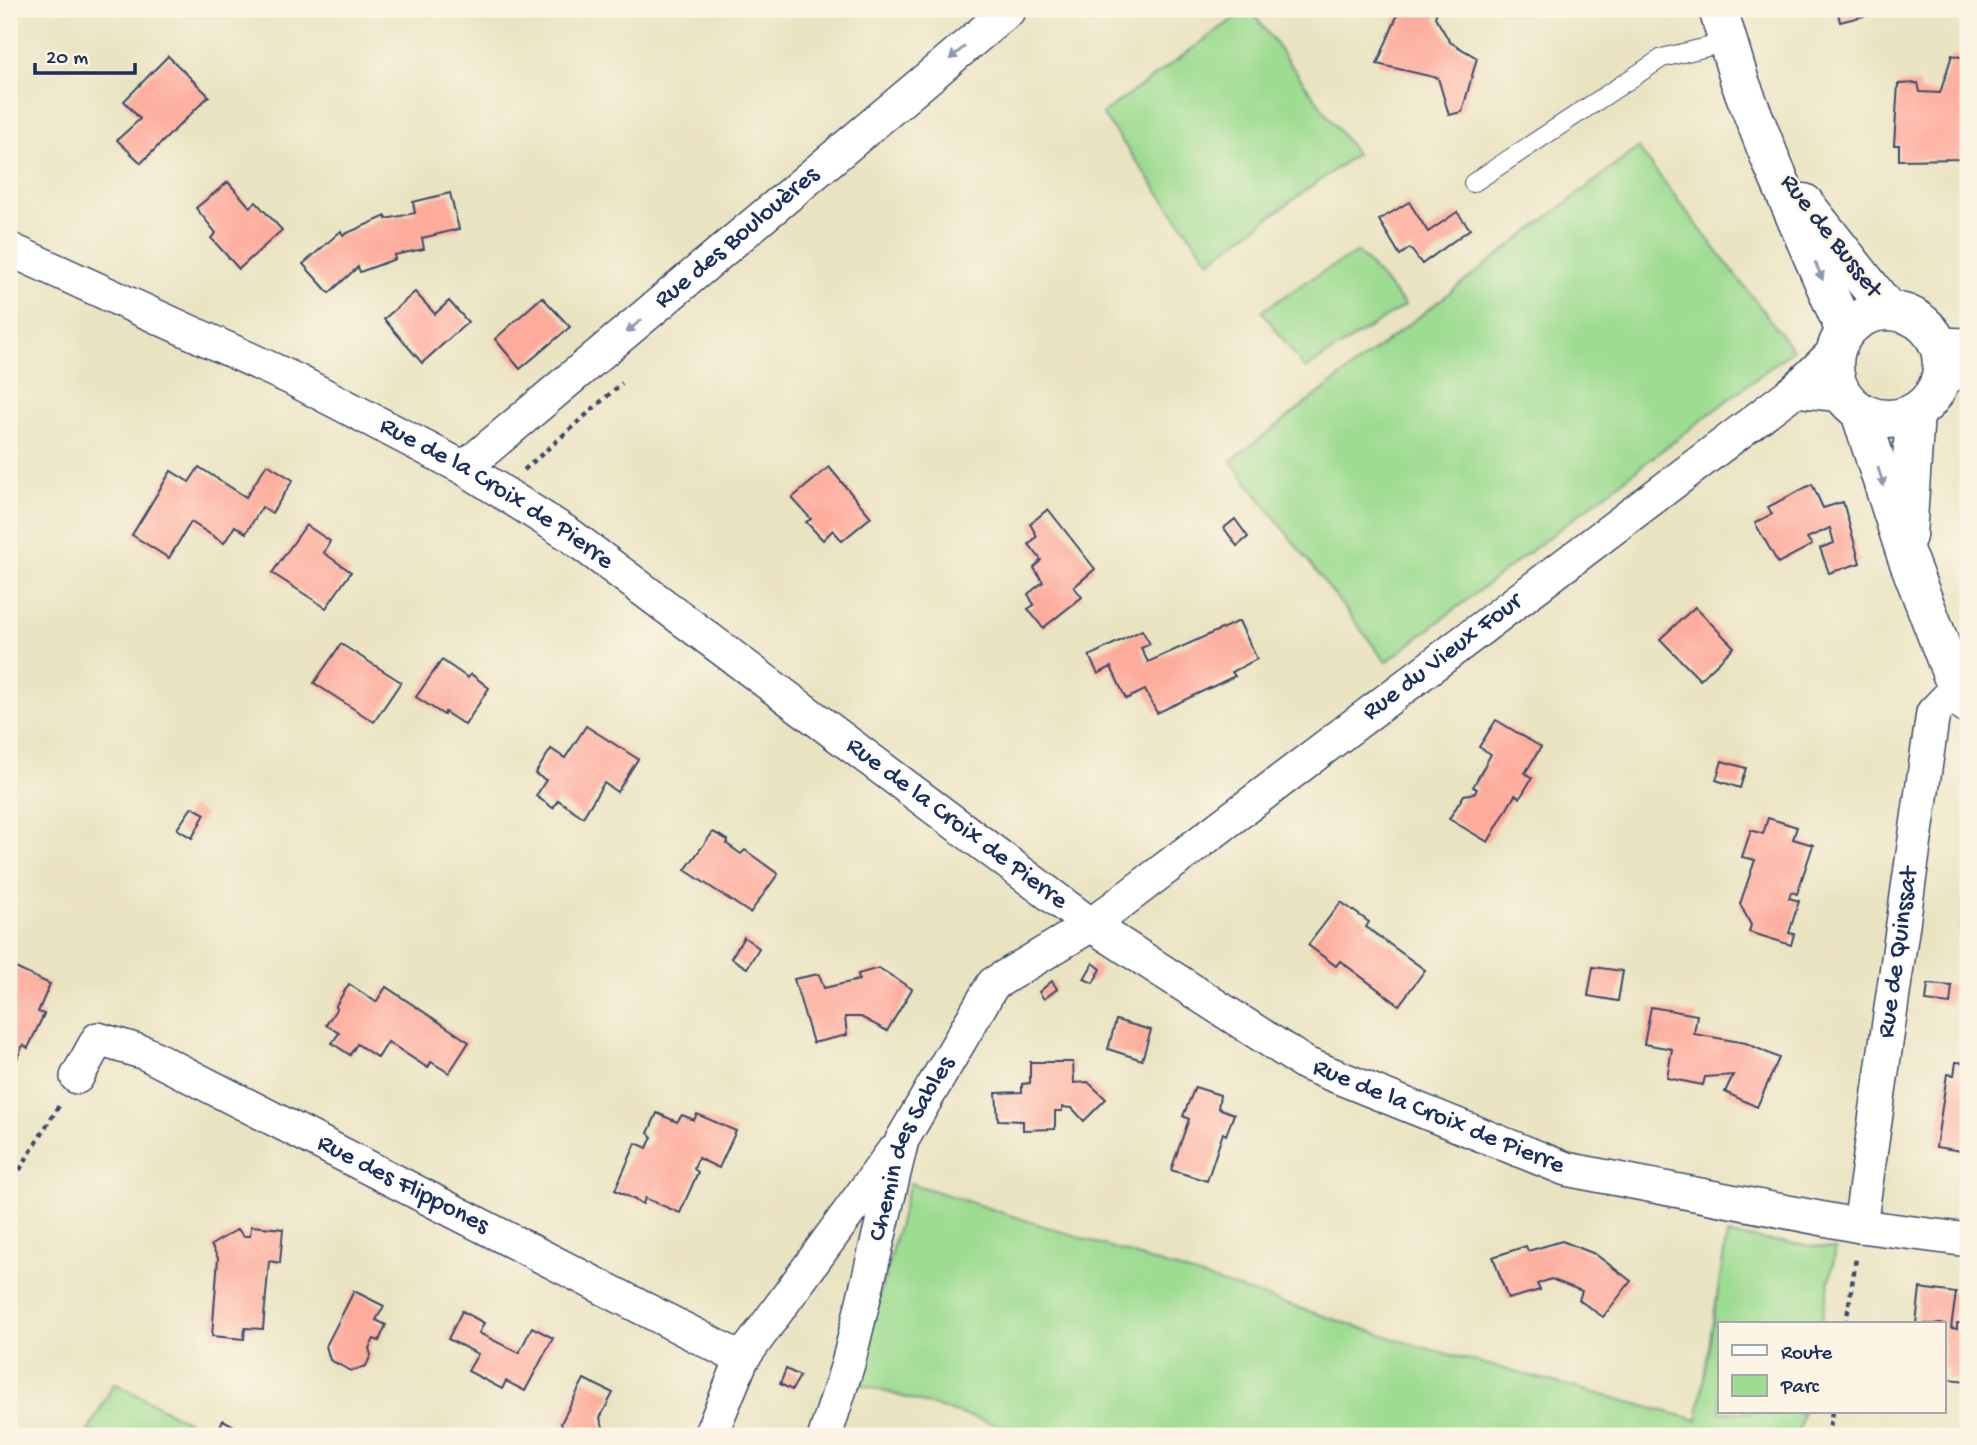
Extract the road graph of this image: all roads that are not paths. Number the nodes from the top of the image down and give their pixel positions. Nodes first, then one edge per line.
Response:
1 (1010, 9) edge
2 (1723, 25) edge
3 (1772, 163) junction
4 (1473, 183) dead end
5 (9, 248) edge
6 (1888, 310) junction
7 (1839, 342) junction
8 (1954, 359) edge
9 (1795, 390) junction
10 (1851, 403) junction
11 (1915, 413) junction
12 (464, 468) junction
13 (1906, 555) junction
14 (1962, 696) edge
15 (1091, 925) junction
16 (77, 1076) road end
17 (902, 1140) junction
18 (1860, 1226) junction
19 (1968, 1240) edge
20 (742, 1359) junction
21 (710, 1436) edge
22 (825, 1436) edge

1 -> 12 street, Rue des Boulouères
2 - 3 street, Rue de Busset
2 - 4 lane
3 - 6 street, Rue de Busset
3 -> 7 street, Rue de Busset
5 - 12 street, Rue de la Croix de Pierre
6 - 7 street
6 - 8 street
7 - 9 street, Rue du Vieux Four
7 - 10 street
8 - 11 street
9 - 10 street
9 - 15 street, Rue du Vieux Four
10 - 11 street
10 -> 13 street
11 - 13 street
12 - 15 street, Rue de la Croix de Pierre
13 - 14 street
14 - 18 street, Rue de Quinssat
15 - 17 street, Chemin des Sables
15 - 18 street, Rue de la Croix de Pierre
16 - 20 street, Rue des Flippones
17 - 20 street
17 - 22 street, Chemin des Sables
18 - 19 street, Rue de la Croix de Pierre
20 - 21 street

